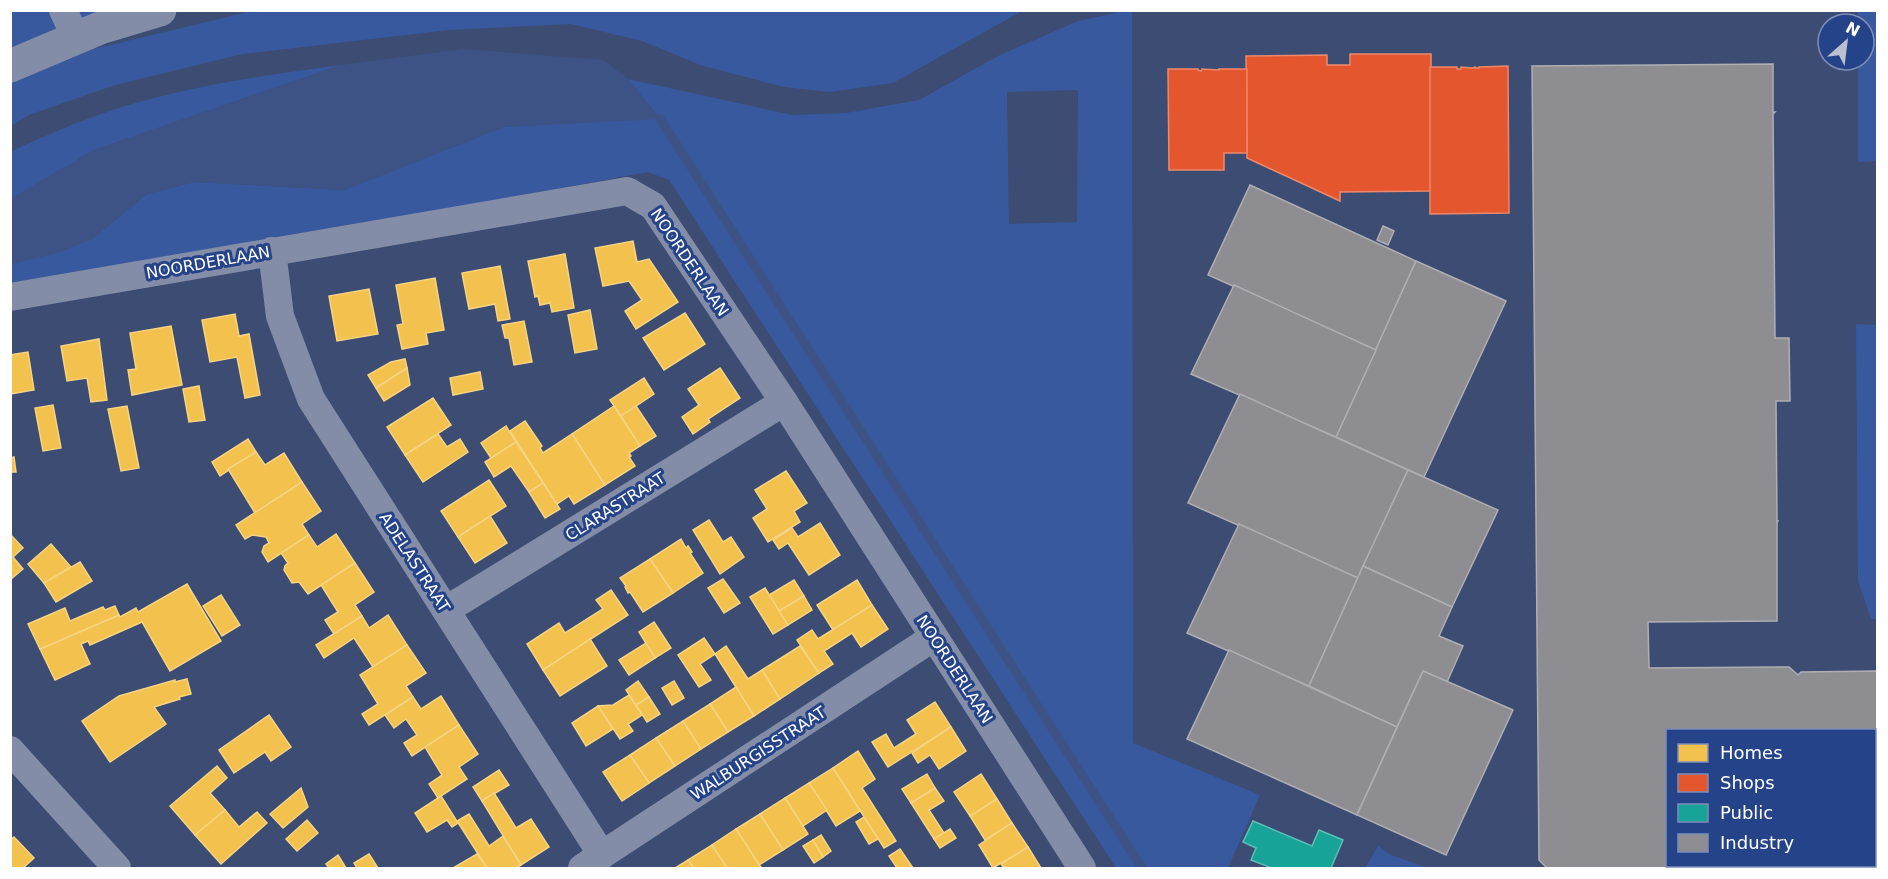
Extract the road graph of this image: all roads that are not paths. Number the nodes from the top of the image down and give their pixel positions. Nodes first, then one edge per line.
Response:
1 (160, 10) edge
2 (70, 24) edge
3 (10, 66) edge
4 (272, 251) junction
5 (10, 297) edge
6 (784, 402) junction
7 (446, 610) junction
8 (934, 637) junction
9 (10, 750) edge
10 (592, 862) edge
11 (111, 867) edge
12 (1082, 868) edge

1 - 2 street
2 - 3 street
4 - 5 street, NOORDERLAAN
4 - 6 street, NOORDERLAAN
4 - 7 street, ADELASTRAAT
6 - 7 street, CLARASTRAAT
6 - 8 street, NOORDERLAAN
7 - 10 street, ADELASTRAAT
8 - 10 street, WALBURGISSTRAAT
8 - 12 street, NOORDERLAAN
9 - 11 street

